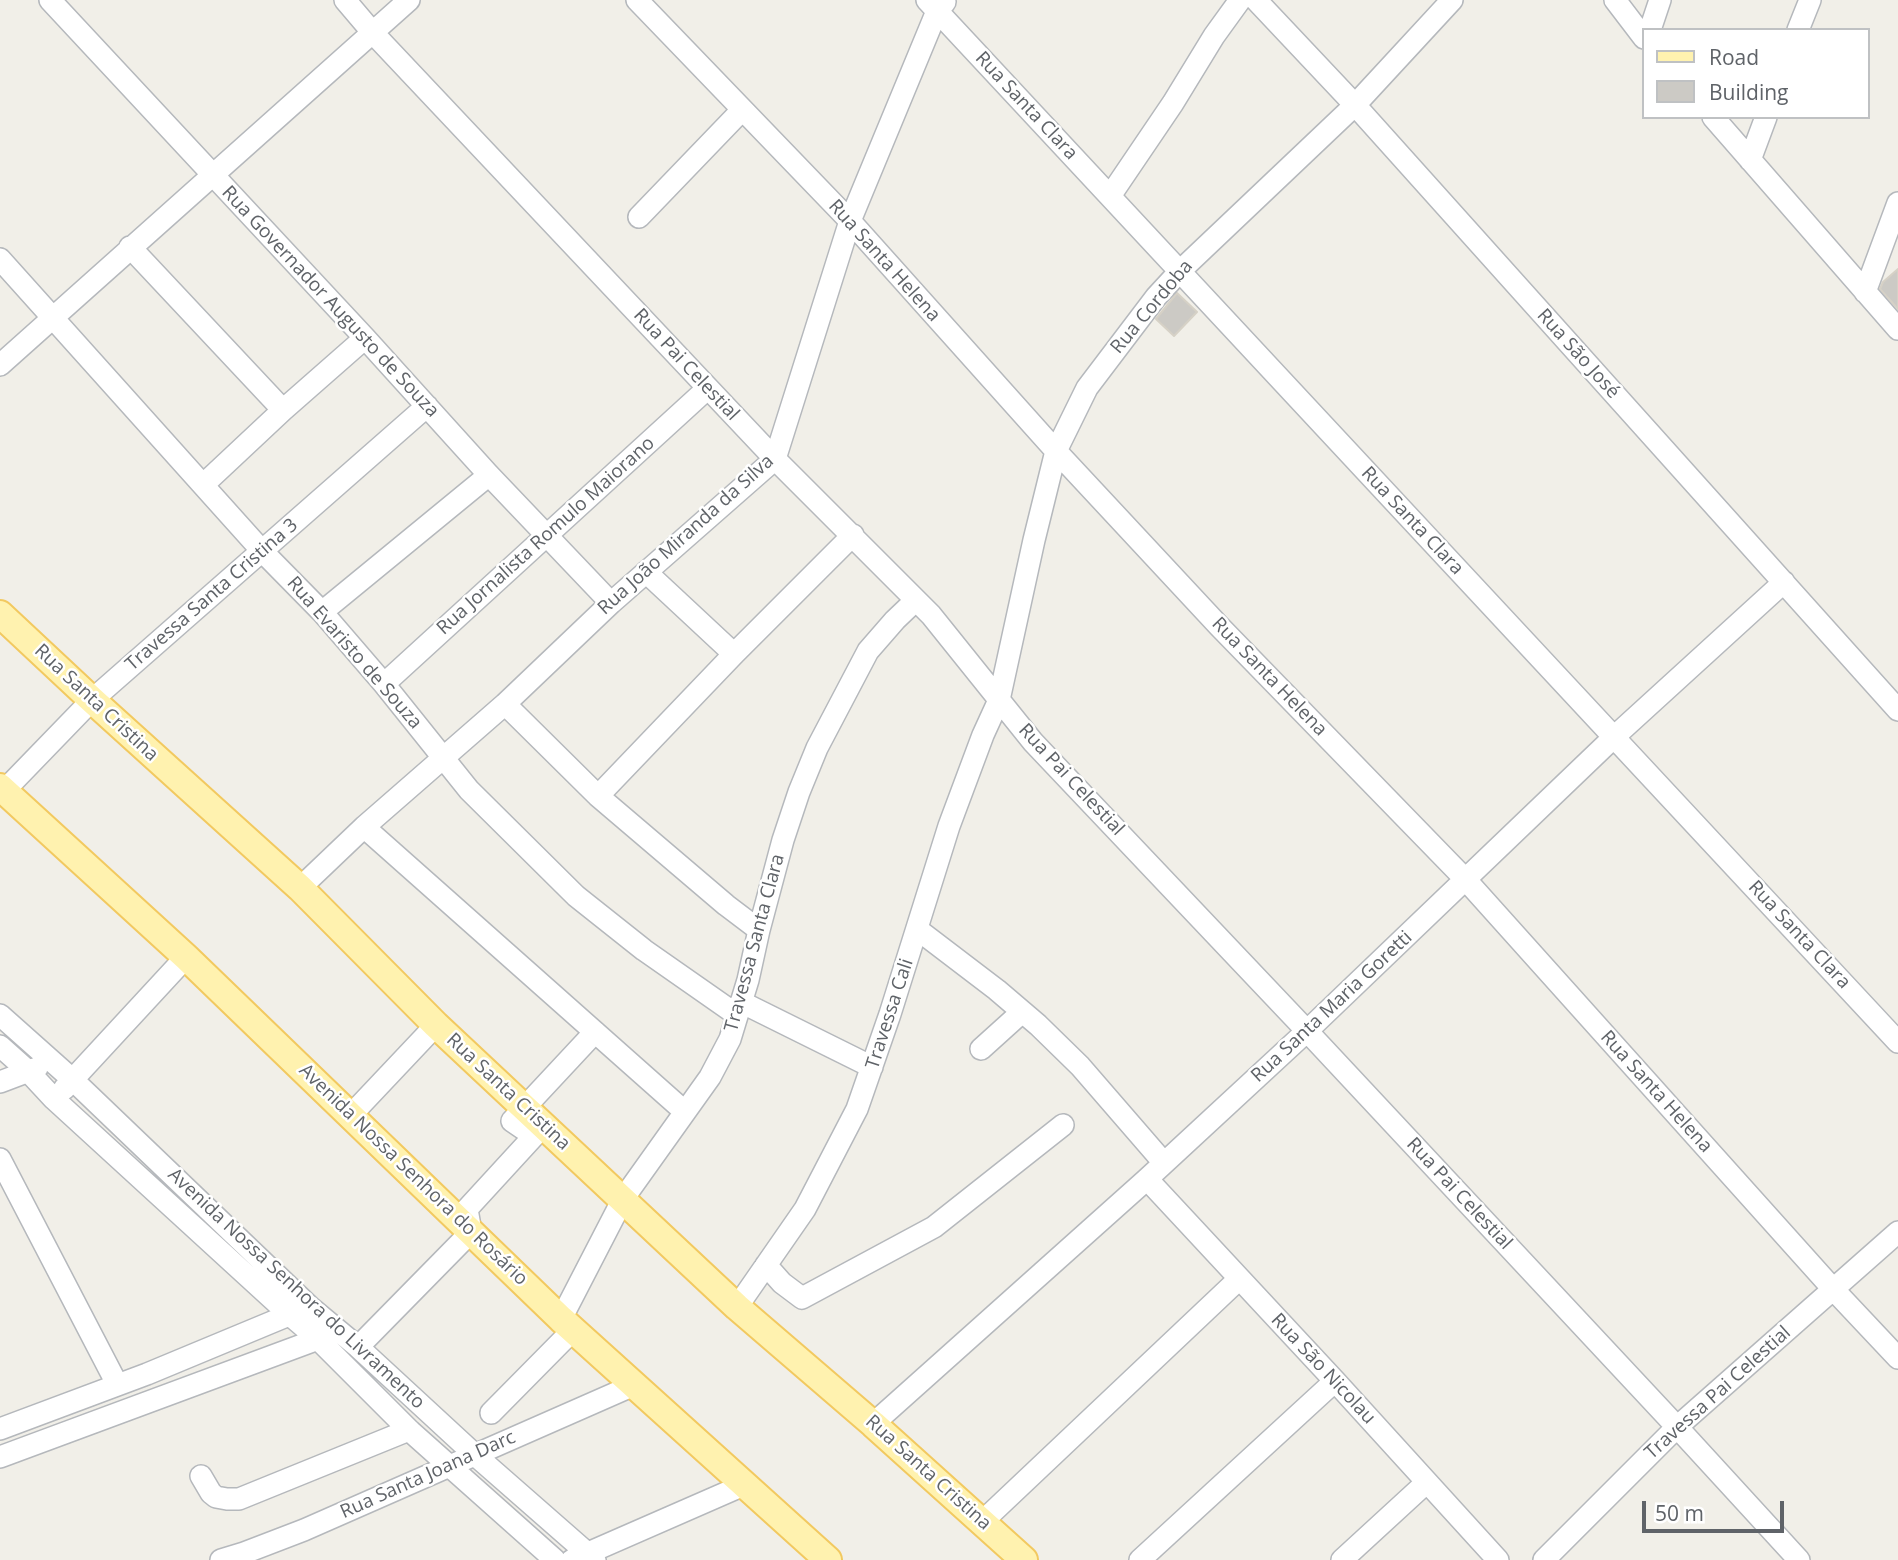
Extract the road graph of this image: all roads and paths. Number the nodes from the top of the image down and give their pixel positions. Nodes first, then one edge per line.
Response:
1 (50, 0) edge
2 (345, 0) edge
3 (409, 0) edge
4 (637, 0) edge
5 (1240, 0) edge
6 (1256, 0) edge
7 (1452, 0) edge
8 (1615, 0) edge
9 (1660, 0) edge
10 (1810, 0) edge
11 (937, 4) edge
12 (1651, 28) edge
13 (1799, 28) edge
14 (373, 33) junction
15 (1643, 37) edge
16 (1354, 105) junction
17 (742, 110) junction
18 (1715, 119) edge
19 (1765, 119) edge
20 (1750, 160) junction
21 (212, 175) junction
22 (1110, 196) junction
23 (1898, 203) edge
24 (639, 217) dead end
25 (850, 221) junction
26 (130, 247) junction
27 (0, 259) edge
28 (1180, 271) junction
29 (1865, 292) junction
30 (53, 317) junction
31 (1898, 329) edge
32 (365, 338) junction
33 (0, 365) edge
34 (708, 388) junction
35 (427, 406) junction
36 (284, 410) junction
37 (1056, 451) junction
38 (775, 459) junction
39 (488, 475) junction
40 (204, 484) junction
41 (546, 534) junction
42 (853, 536) junction
43 (263, 551) junction
44 (646, 572) junction
45 (1784, 582) junction
46 (916, 600) junction
47 (611, 603) junction
48 (322, 612) junction
49 (0, 614) edge
50 (734, 654) junction
51 (384, 684) junction
52 (92, 700) junction
53 (999, 700) junction
54 (505, 704) junction
55 (1898, 710) edge
56 (1615, 737) junction
57 (445, 758) junction
58 (2, 789) edge
59 (598, 796) junction
60 (364, 827) junction
61 (1466, 880) junction
62 (300, 888) junction
63 (917, 929) junction
64 (759, 930) junction
65 (186, 957) junction
66 (739, 1009) junction
67 (1023, 1012) junction
68 (0, 1015) edge
69 (436, 1025) junction
70 (1307, 1031) junction
71 (595, 1032) junction
72 (1898, 1042) edge
73 (0, 1046) edge
74 (981, 1049) dead end
75 (52, 1063) junction
76 (872, 1067) junction
77 (28, 1071) junction
78 (73, 1080) junction
79 (0, 1082) edge
80 (54, 1099) junction
81 (524, 1107) junction
82 (684, 1111) junction
83 (351, 1115) junction
84 (1063, 1125) dead end
85 (0, 1159) edge
86 (1164, 1163) junction
87 (1147, 1179) junction
88 (624, 1199) junction
89 (471, 1232) junction
90 (1898, 1232) edge
91 (766, 1265) junction
92 (1240, 1279) junction
93 (1833, 1289) junction
94 (737, 1307) junction
95 (300, 1311) junction
96 (567, 1324) junction
97 (328, 1335) junction
98 (358, 1347) junction
99 (1898, 1358) edge
100 (1335, 1381) junction
101 (117, 1384) junction
102 (634, 1384) junction
103 (491, 1413) dead end
104 (873, 1424) junction
105 (1677, 1427) junction
106 (0, 1429) edge
107 (409, 1430) junction
108 (474, 1454) junction
109 (0, 1458) edge
110 (449, 1466) junction
111 (201, 1476) dead end
112 (1427, 1482) junction
113 (746, 1484) junction
114 (983, 1521) junction
115 (585, 1558) edge
116 (220, 1560) edge
117 (555, 1560) edge
118 (828, 1560) edge
119 (1024, 1560) edge
120 (1140, 1560) edge
121 (1342, 1560) edge
122 (1498, 1560) edge
123 (1544, 1560) edge
124 (1799, 1560) edge

1 - 21 street, Rua Governador Augusto de Souza
2 - 14 street, Rua Pai Celestial
3 - 14 street
4 - 17 street, Rua Santa Helena
5 - 22 street
6 - 16 street, Rua São José
7 - 16 street, Rua Cordoba
8 - 15 street
9 - 12 street
10 - 13 street
11 - 22 street, Rua Santa Clara
11 - 25 street, Rua João Miranda da Silva
14 - 21 street
14 - 34 street, Rua Pai Celestial
16 - 28 street, Rua Cordoba
16 - 45 street, Rua São José
17 - 24 street
17 - 25 street, Rua Santa Helena
18 - 20 street
19 - 20 street
20 - 29 street
21 - 26 street
21 - 32 street, Rua Governador Augusto de Souza
22 - 28 street, Rua Santa Clara
23 - 29 street
25 - 37 street, Rua Santa Helena
25 - 38 street, Rua João Miranda da Silva
26 - 30 street
26 - 36 street
27 - 30 street, Rua Evaristo de Souza
28 - 37 street, Rua Cordoba
28 - 56 street, Rua Santa Clara
29 - 31 street
30 - 33 street
30 - 40 street, Rua Evaristo de Souza
32 - 35 street, Rua Governador Augusto de Souza
32 - 36 street
34 - 38 street, Rua Pai Celestial
34 - 41 street, Rua Jornalista Romulo Maiorano
35 - 39 street, Rua Governador Augusto de Souza
35 - 43 street, Travessa Santa Cristina 3
36 - 40 street
37 - 53 street, Rua Cordoba
37 - 61 street, Rua Santa Helena
38 - 42 street, Rua Pai Celestial
38 - 44 street, Rua João Miranda da Silva
39 - 41 street, Rua Governador Augusto de Souza
39 - 48 street
40 - 43 street, Rua Evaristo de Souza
41 - 47 street, Rua Governador Augusto de Souza
41 - 51 street, Rua Jornalista Romulo Maiorano
42 - 46 street, Rua Pai Celestial
42 - 50 street
43 - 48 street, Rua Evaristo de Souza
43 - 52 street, Travessa Santa Cristina 3
44 - 47 street, Rua João Miranda da Silva
44 - 50 street
45 - 55 street, Rua São José
45 - 56 street, Rua Santa Maria Goretti
46 - 53 street, Rua Pai Celestial
46 - 64 street, Travessa Santa Clara
47 - 54 street, Rua João Miranda da Silva
48 - 51 street, Rua Evaristo de Souza
49 - 52 main road, Rua Santa Cristina
50 - 59 street
51 - 57 street, Rua Evaristo de Souza
52 - 58 street, Travessa Santa Cristina 3
52 - 62 main road, Rua Santa Cristina
53 - 63 street, Travessa Cali
53 - 70 street, Rua Pai Celestial
54 - 57 street, Rua João Miranda da Silva
54 - 59 street
56 - 61 street, Rua Santa Maria Goretti
56 - 72 street, Rua Santa Clara
57 - 60 street, Rua João Miranda da Silva
57 - 66 street, Rua Evaristo de Souza
58 - 65 main road, Avenida Nossa Senhora do Rosário
59 - 64 street
60 - 62 street, Rua João Miranda da Silva
60 - 71 street
61 - 70 street, Rua Santa Maria Goretti
61 - 93 street, Rua Santa Helena
62 - 69 main road, Rua Santa Cristina
63 - 67 street
63 - 76 street, Travessa Cali
64 - 66 street, Travessa Santa Clara
65 - 78 street
65 - 83 main road, Avenida Nossa Senhora do Rosário
66 - 76 street, Rua Evaristo de Souza
66 - 82 street, Travessa Santa Clara
67 - 74 street
67 - 86 street
68 - 75 street, Avenida Nossa Senhora do Livramento
69 - 81 main road, Rua Santa Cristina
69 - 83 street
70 - 86 street, Rua Santa Maria Goretti
70 - 105 street, Rua Pai Celestial
71 - 81 street
71 - 82 street
73 - 77 street, Avenida Nossa Senhora do Livramento
75 - 77 street
75 - 78 street, Avenida Nossa Senhora do Livramento
76 - 91 street, Travessa Cali
77 - 79 street
77 - 80 street, Avenida Nossa Senhora do Livramento
78 - 80 street
78 - 95 street, Avenida Nossa Senhora do Livramento
80 - 95 street, Avenida Nossa Senhora do Livramento
81 - 88 main road, Rua Santa Cristina
81 - 89 street
82 - 88 street, Travessa Santa Clara
83 - 89 main road, Avenida Nossa Senhora do Rosário
84 - 91 street
85 - 101 street
86 - 87 street, Rua Santa Maria Goretti
87 - 92 street, Rua São Nicolau
87 - 104 street, Rua Santa Maria Goretti
88 - 94 main road, Rua Santa Cristina
88 - 96 street, Travessa Santa Clara
89 - 96 main road, Avenida Nossa Senhora do Rosário
89 - 98 street
90 - 93 street, Travessa Pai Celestial
91 - 94 street, Travessa Cali
92 - 100 street, Rua São Nicolau
92 - 114 street
93 - 99 street, Rua Santa Helena
93 - 105 street, Travessa Pai Celestial
94 - 104 main road, Rua Santa Cristina
95 - 97 street, Avenida Nossa Senhora do Livramento
95 - 101 street
96 - 102 main road, Avenida Nossa Senhora do Rosário
96 - 103 street, Travessa Santa Clara
97 - 98 street, Avenida Nossa Senhora do Livramento
97 - 107 street, Avenida Nossa Senhora do Livramento
97 - 109 street
98 - 108 street, Avenida Nossa Senhora do Livramento
100 - 112 street, Rua São Nicolau
100 - 120 street
101 - 106 street
102 - 108 street, Rua Santa Joana Darc
102 - 113 main road, Avenida Nossa Senhora do Rosário
104 - 114 main road, Rua Santa Cristina
105 - 123 street, Travessa Pai Celestial
105 - 124 street, Rua Pai Celestial
107 - 110 street, Avenida Nossa Senhora do Livramento
107 - 111 street
108 - 110 street, Rua Santa Joana Darc
108 - 115 street, Avenida Nossa Senhora do Livramento
110 - 116 street, Rua Santa Joana Darc
110 - 117 street, Avenida Nossa Senhora do Livramento
112 - 121 street
112 - 122 street, Rua São Nicolau
113 - 115 street
113 - 118 main road, Avenida Nossa Senhora do Rosário
114 - 119 main road, Rua Santa Cristina

